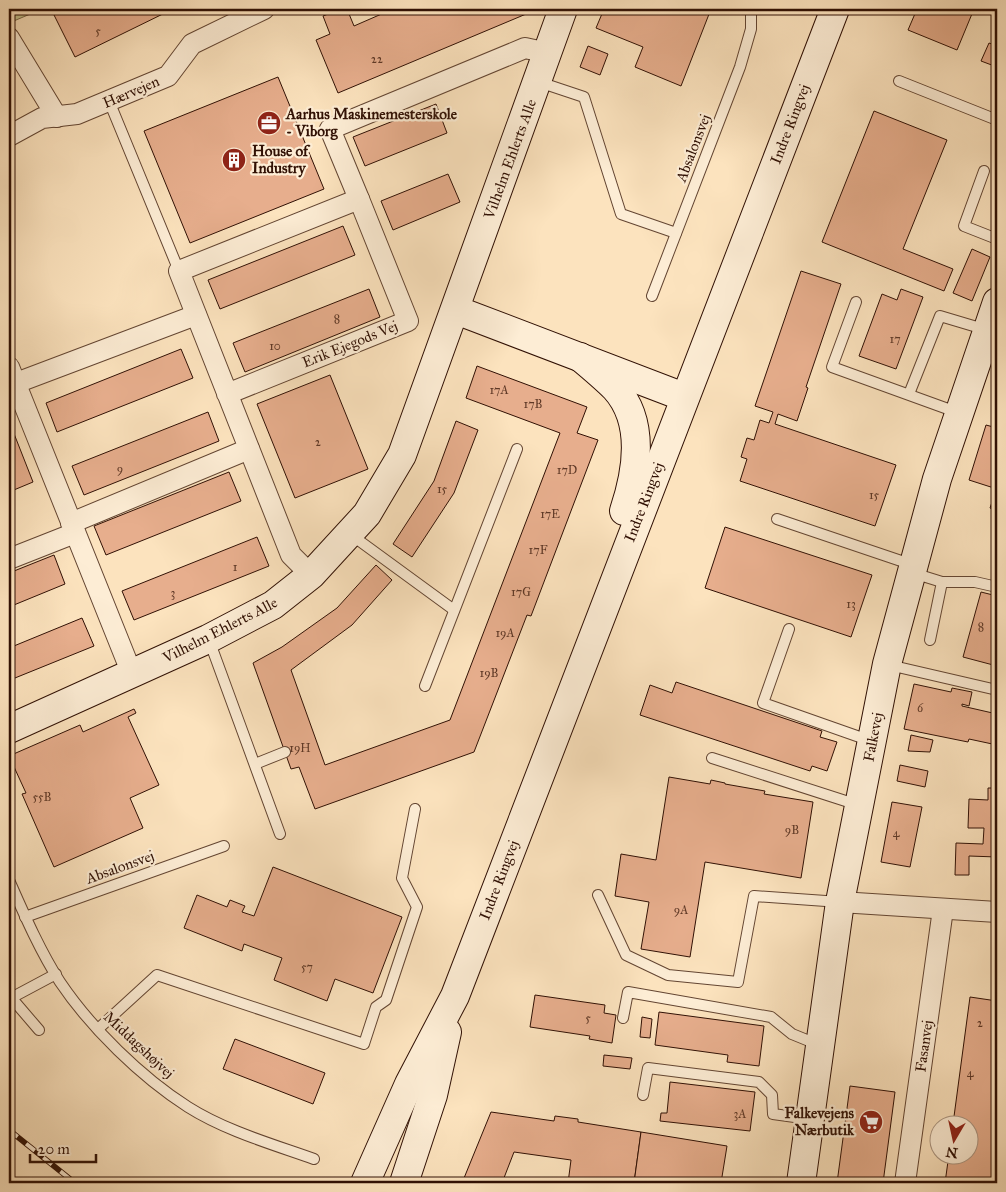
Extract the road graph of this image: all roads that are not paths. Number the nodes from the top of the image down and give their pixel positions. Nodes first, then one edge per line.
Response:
1 (264, 9) edge
2 (563, 9) edge
3 (751, 9) edge
4 (835, 9) edge
5 (9, 38) edge
6 (548, 53) junction
7 (899, 81) dead end
8 (538, 82) junction
9 (109, 101) junction
10 (57, 116) junction
11 (997, 120) edge
12 (9, 136) edge
13 (984, 172) dead end
14 (359, 200) junction
15 (676, 233) junction
16 (997, 239) edge
17 (179, 272) junction
18 (652, 296) dead end
19 (856, 302) dead end
20 (997, 302) edge
21 (456, 310) junction
22 (196, 315) junction
23 (986, 343) junction
24 (580, 357) junction
25 (12, 375) edge
26 (227, 394) junction
27 (909, 394) junction
28 (684, 397) junction
29 (960, 413) junction
30 (248, 449) junction
31 (517, 449) dead end
32 (777, 520) dead end
33 (73, 528) junction
34 (349, 534) junction
35 (9, 558) edge
36 (913, 569) junction
37 (311, 575) junction
38 (613, 581) junction
39 (942, 582) junction
40 (997, 588) edge
41 (454, 610) junction
42 (789, 628) dead end
43 (208, 639) junction
44 (930, 640) dead end
45 (887, 664) junction
46 (132, 674) junction
47 (425, 686) dead end
48 (997, 690) edge
49 (9, 729) edge
50 (872, 742) junction
51 (285, 752) dead end
52 (712, 758) dead end
53 (255, 764) junction
54 (859, 805) junction
55 (415, 809) dead end
56 (280, 834) dead end
57 (224, 846) dead end
58 (9, 880) edge
59 (598, 895) dead end
60 (840, 902) junction
61 (943, 909) junction
62 (997, 912) edge
63 (25, 917) junction
64 (56, 974) junction
65 (455, 996) junction
66 (10, 997) edge
67 (623, 1018) dead end
68 (98, 1029) junction
69 (39, 1030) dead end
70 (820, 1045) junction
71 (643, 1095) dead end
72 (810, 1120) junction
73 (314, 1159) dead end
74 (365, 1183) edge
75 (404, 1183) edge
76 (801, 1183) edge
77 (905, 1183) edge

1 - 9 street, Hærvejen
2 - 6 street, Vilhelm Ehlerts Alle
3 - 15 lane, Absalonsvej
4 - 28 street, Indre Ringvej
5 - 10 street
6 - 8 street, Vilhelm Ehlerts Alle
6 - 14 street, Erik Ejegods Vej
7 - 11 lane
8 - 15 lane
8 - 21 street, Vilhelm Ehlerts Alle
9 - 10 street, Hærvejen
9 - 17 lane
10 - 12 street, Hærvejen
13 - 16 lane
14 - 17 street
14 - 26 street, Erik Ejegods Vej
15 - 18 lane, Absalonsvej
17 - 22 street
19 - 27 lane
20 - 23 street, Falkevej
21 - 24 street
21 - 34 street, Vilhelm Ehlerts Alle
22 - 25 street
22 - 26 street
23 - 27 lane
23 - 29 street, Falkevej
24 - 28 street
24 - 38 street
25 - 33 street
26 - 30 street
27 - 29 lane
28 - 38 street, Indre Ringvej
29 - 36 street, Falkevej
30 - 33 street
30 - 37 street
31 - 41 lane
32 - 36 lane
33 - 35 street
33 - 46 street
34 - 37 street, Vilhelm Ehlerts Alle
34 - 41 lane
36 - 39 lane
36 - 45 street, Falkevej
37 - 43 street, Vilhelm Ehlerts Alle
38 - 65 street, Indre Ringvej
39 - 40 lane
39 - 44 lane
41 - 47 lane
42 - 50 lane
43 - 46 street, Vilhelm Ehlerts Alle
43 - 53 lane
45 - 48 lane
45 - 50 street, Falkevej
46 - 49 street, Vilhelm Ehlerts Alle
50 - 54 street, Falkevej
51 - 53 lane
52 - 54 lane
53 - 56 lane
54 - 60 street, Falkevej
55 - 68 lane
57 - 63 lane, Absalonsvej
58 - 63 lane, Middagshøjvej
59 - 60 lane
60 - 61 street
60 - 70 street, Falkevej
61 - 62 street
61 - 77 street, Fasanvej
63 - 64 lane, Middagshøjvej
64 - 66 lane
64 - 68 lane, Middagshøjvej
65 - 74 street, Indre Ringvej
65 - 75 street, Indre Ringvej
66 - 69 lane
67 - 70 lane
68 - 73 lane, Middagshøjvej
70 - 72 street, Falkevej
71 - 72 lane
72 - 76 street, Falkevej

